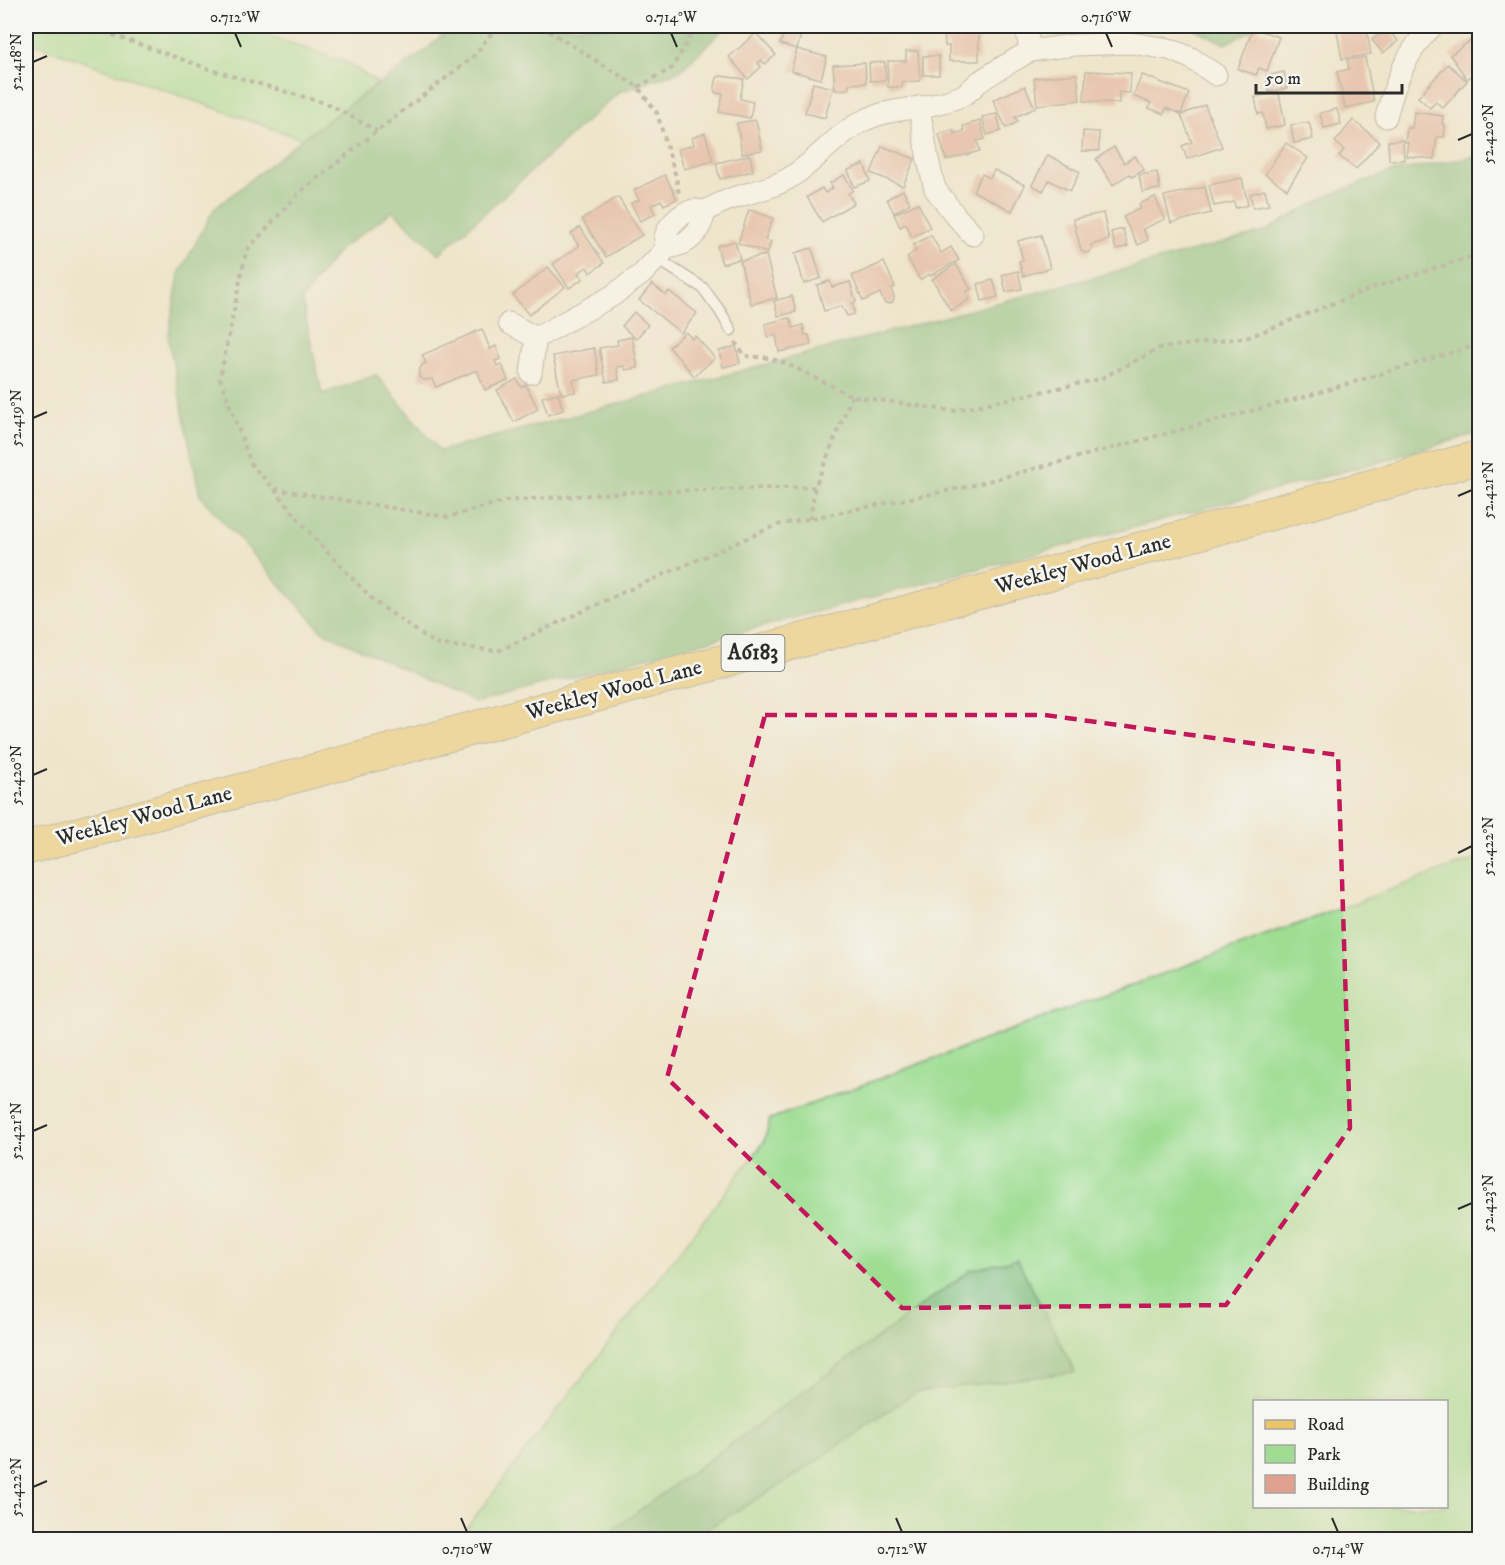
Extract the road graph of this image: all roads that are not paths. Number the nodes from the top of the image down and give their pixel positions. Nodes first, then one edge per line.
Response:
1 (1026, 26) edge
2 (1432, 26) edge
3 (1030, 51) junction
4 (1216, 75) dead end
5 (919, 107) junction
6 (1386, 117) dead end
7 (705, 212) junction
8 (973, 235) dead end
9 (661, 253) junction
10 (509, 323) dead end
11 (731, 330) road end
12 (536, 338) junction
13 (531, 373) dead end
14 (1479, 457) edge
15 (26, 848) edge

1 - 3 street
2 - 6 street
3 - 4 street
3 - 5 street
5 - 7 street
5 - 8 street
7 - 9 street
7 - 9 street
9 - 11 lane
9 - 12 street
10 - 12 street
12 - 13 street
14 - 15 main road, Weekley Wood Lane / A6183

